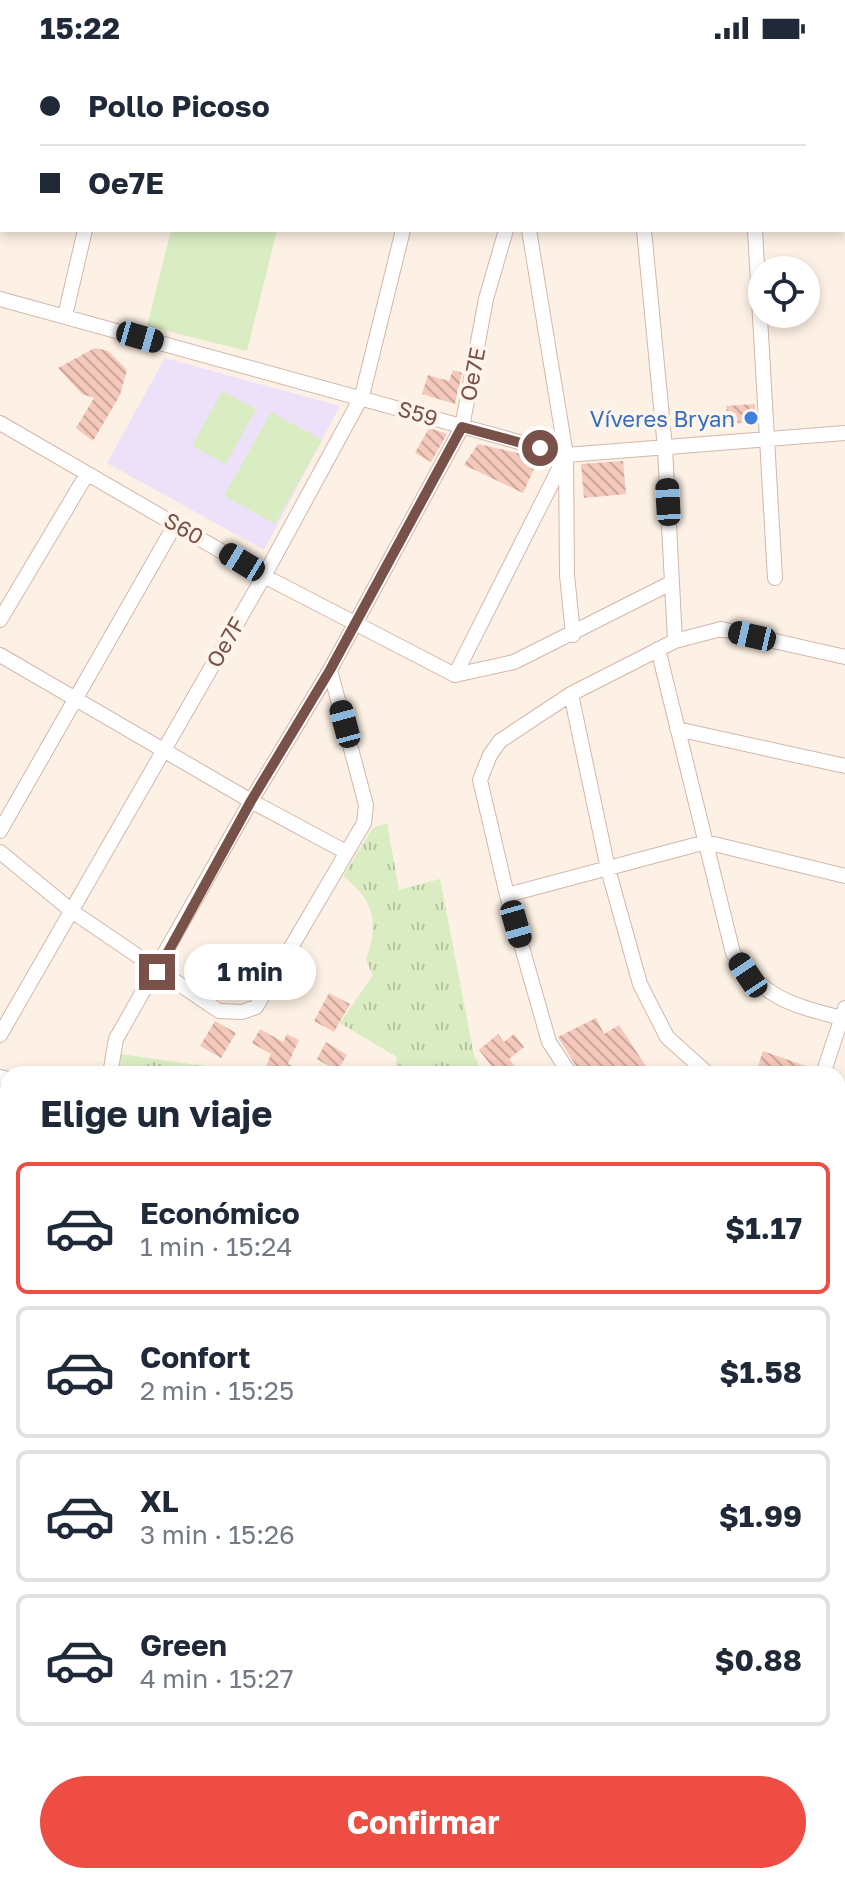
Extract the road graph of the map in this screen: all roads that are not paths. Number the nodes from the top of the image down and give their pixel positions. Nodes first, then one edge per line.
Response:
1 (85, 232) edge
2 (403, 232) edge
3 (505, 232) edge
4 (529, 232) edge
5 (644, 232) edge
6 (755, 232) edge
7 (0, 299) edge
8 (65, 316) junction
9 (362, 396) junction
10 (0, 423) edge
11 (462, 427) junction
12 (845, 433) edge
13 (768, 439) junction
14 (665, 448) junction
15 (566, 455) junction
16 (87, 474) junction
17 (176, 523) junction
18 (264, 576) junction
19 (775, 578) dead end
20 (671, 583) junction
21 (0, 620) edge
22 (355, 624) junction
23 (573, 635) junction
24 (675, 641) junction
25 (658, 649) junction
26 (0, 655) edge
27 (845, 657) edge
28 (330, 670) junction
29 (455, 675) junction
30 (571, 694) junction
31 (73, 699) junction
32 (677, 729) junction
33 (162, 750) junction
34 (845, 766) edge
35 (251, 801) junction
36 (0, 831) edge
37 (706, 842) junction
38 (0, 852) edge
39 (346, 852) junction
40 (608, 869) junction
41 (845, 876) edge
42 (507, 895) junction
43 (73, 912) junction
44 (157, 972) junction
45 (844, 1015) edge
46 (0, 1035) edge
47 (110, 1066) edge
48 (565, 1066) edge
49 (699, 1066) edge
50 (826, 1066) edge

1 - 8 street
2 - 9 street, Oe7F
3 - 11 street, Oe7E
4 - 15 street
5 - 14 street
6 - 13 street
7 - 8 street, S59
8 - 9 street, S59
9 - 11 street, S59
9 - 18 street, Oe7F
10 - 16 street, S60
11 - 15 street, S59
11 - 22 street, Oe7E
12 - 13 street, S59
13 - 14 street, S59
13 - 19 street
14 - 15 street, S59
14 - 20 street
15 - 23 street
15 - 29 street
16 - 17 street, S60
16 - 21 street
17 - 18 street, S60
17 - 31 street
18 - 22 street, S60
18 - 33 street, Oe7F
20 - 23 street
20 - 24 street
22 - 28 street, Oe7E
22 - 29 street, S60
23 - 29 street
24 - 25 street
24 - 27 street
25 - 30 street
25 - 32 street
26 - 31 street
28 - 35 street, Oe7E
28 - 39 street
30 - 40 street
30 - 42 street
31 - 33 street
31 - 36 street
32 - 34 street
32 - 37 street
33 - 35 street
33 - 43 street, Oe7F
35 - 39 street
35 - 44 street, Oe7E
37 - 40 street
37 - 41 street
37 - 45 street
38 - 43 street
39 - 44 street
40 - 42 street
40 - 49 street
42 - 48 street
43 - 44 street
43 - 46 street, Oe7F
44 - 47 street, Oe7E
45 - 50 street

